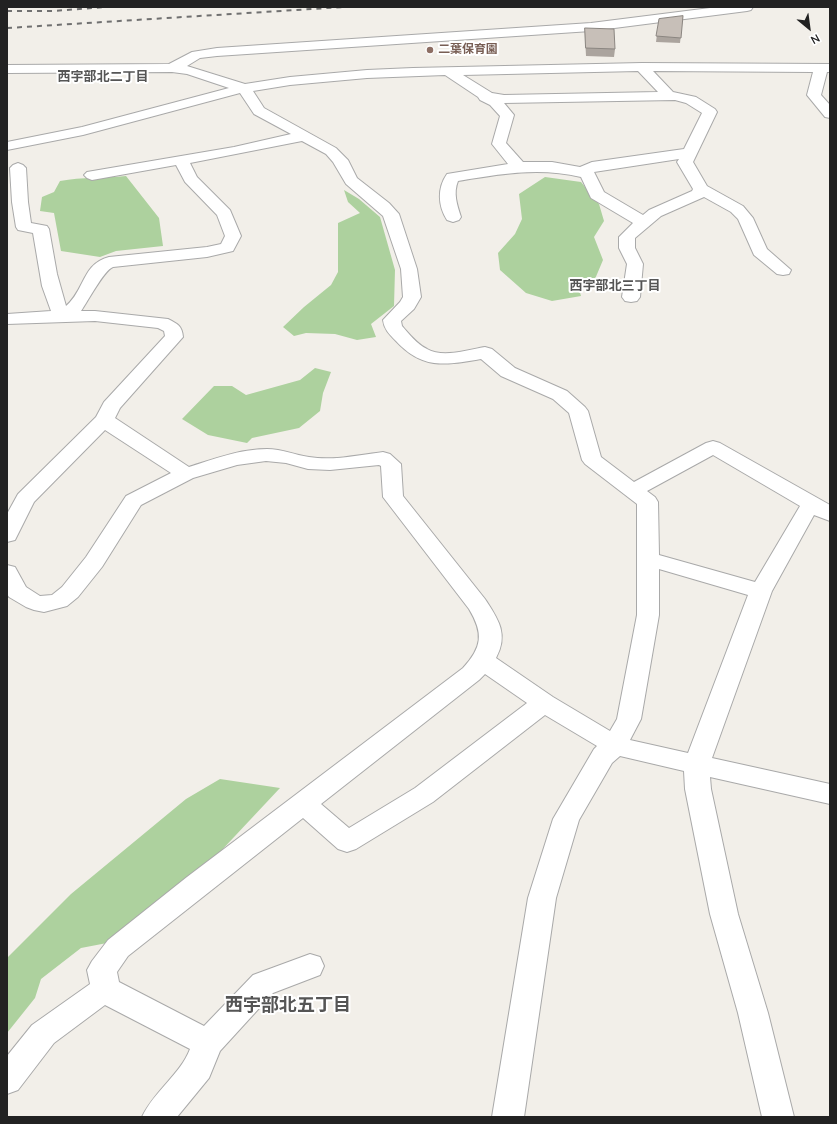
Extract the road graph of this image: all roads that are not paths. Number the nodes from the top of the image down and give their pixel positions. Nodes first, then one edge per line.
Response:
1 (747, 7) edge
2 (642, 67) junction
3 (7, 68) edge
4 (172, 68) junction
5 (825, 68) edge
6 (448, 71) junction
7 (244, 88) junction
8 (669, 96) junction
9 (485, 97) junction
10 (829, 111) edge
11 (304, 136) junction
12 (7, 146) edge
13 (689, 153) junction
14 (181, 161) junction
15 (519, 167) junction
16 (18, 168) dead end
17 (92, 174) dead end
18 (588, 174) junction
19 (701, 189) junction
20 (453, 217) dead end
21 (643, 222) junction
22 (24, 227) junction
23 (7, 230) edge
24 (784, 270) dead end
25 (631, 297) dead end
26 (62, 316) junction
27 (7, 319) edge
28 (104, 420) junction
29 (186, 474) junction
30 (634, 490) junction
31 (822, 510) edge
32 (7, 535) edge
33 (648, 562) junction
34 (7, 572) edge
35 (761, 591) junction
36 (483, 661) junction
37 (544, 703) junction
38 (615, 745) junction
39 (697, 764) junction
40 (830, 794) edge
41 (303, 803) junction
42 (310, 966) dead end
43 (105, 989) junction
44 (208, 1043) junction
45 (7, 1080) edge
46 (158, 1117) edge
47 (508, 1117) edge
48 (778, 1117) edge

1 - 4 street
2 - 5 street
2 - 6 street
2 - 8 street
3 - 4 street
4 - 7 street
5 - 10 street
6 - 7 street
6 - 9 street
7 - 11 street
7 - 12 street
8 - 9 street
8 - 13 street
9 - 15 street
11 - 14 street
11 - 30 street
13 - 18 street
13 - 19 street
14 - 17 street
14 - 26 street
15 - 18 street
15 - 20 street
16 - 22 street
18 - 21 street
19 - 21 street
19 - 24 street
21 - 25 street
22 - 23 street
22 - 26 street
26 - 27 street
26 - 28 street
28 - 29 street
28 - 32 street
29 - 34 street
29 - 36 street
30 - 31 street
30 - 33 street
31 - 35 street
33 - 35 street
33 - 38 street
35 - 39 street
36 - 37 street
36 - 41 street
37 - 38 street
37 - 41 street
38 - 39 street
38 - 47 street
39 - 40 street
39 - 48 street
41 - 43 street
42 - 44 street
43 - 44 street
43 - 45 street
44 - 46 street

